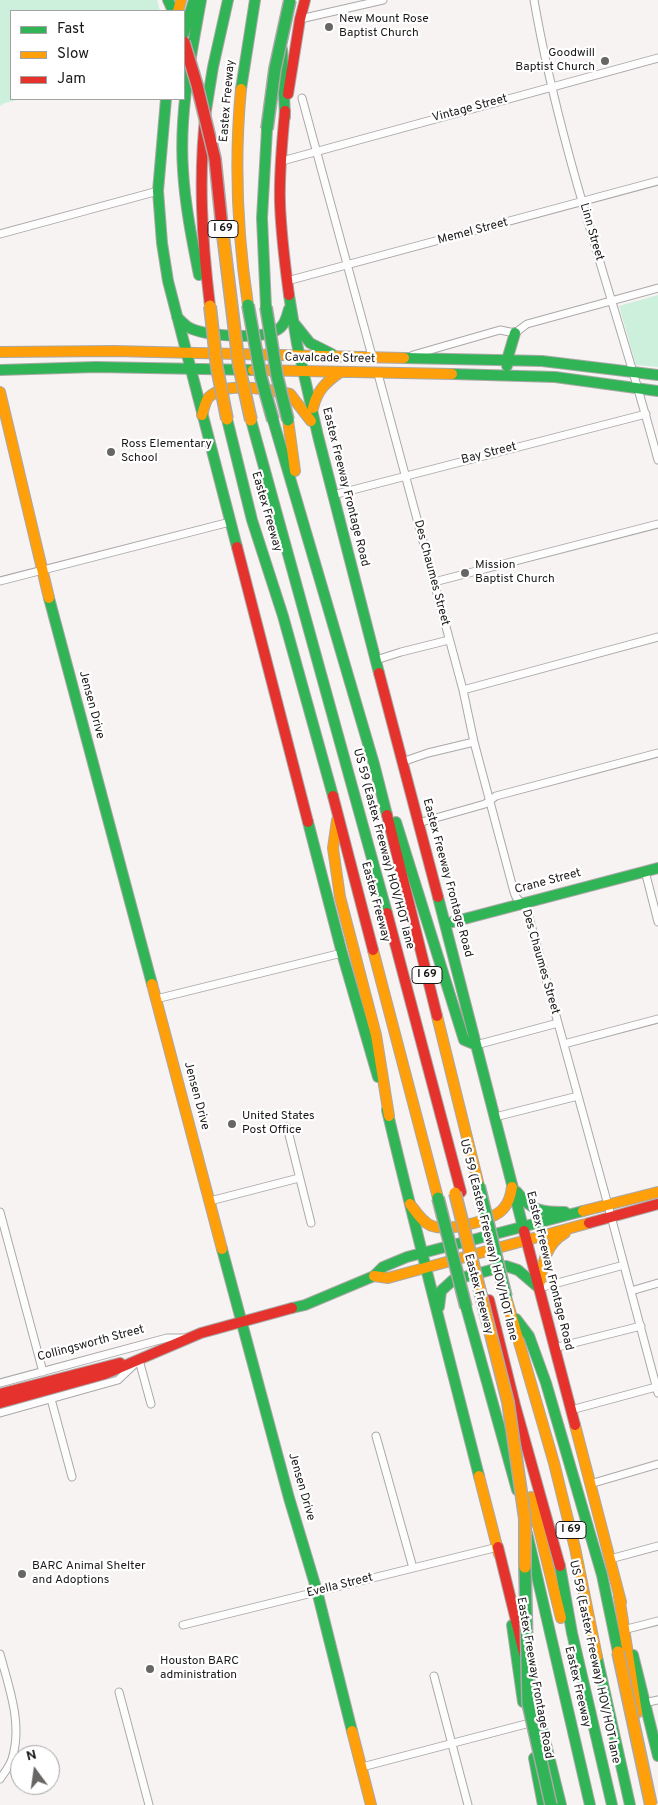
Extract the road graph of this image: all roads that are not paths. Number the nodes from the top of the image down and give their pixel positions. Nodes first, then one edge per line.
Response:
1 (194, 0) edge
2 (201, 0) edge
3 (228, 0) edge
4 (255, 0) edge
5 (284, 0) edge
6 (290, 0) edge
7 (305, 0) edge
8 (384, 0) edge
9 (534, 0) edge
10 (300, 19) junction
11 (185, 30) edge
12 (185, 45) edge
13 (658, 58) edge
14 (552, 87) junction
15 (185, 94) edge
16 (302, 98) dead end
17 (166, 100) edge
18 (184, 100) edge
19 (284, 117) junction
20 (316, 151) junction
21 (282, 161) junction
22 (658, 181) edge
23 (158, 191) junction
24 (583, 203) junction
25 (0, 234) edge
26 (347, 265) junction
27 (287, 281) junction
28 (658, 288) edge
29 (610, 301) junction
30 (207, 305) junction
31 (290, 305) junction
32 (176, 316) junction
33 (292, 321) junction
34 (515, 333) junction
35 (95, 351) junction
36 (0, 352) edge
37 (186, 352) junction
38 (299, 355) junction
39 (335, 355) junction
40 (372, 356) junction
41 (408, 357) junction
42 (507, 360) junction
43 (96, 368) junction
44 (190, 369) junction
45 (0, 370) edge
46 (302, 372) junction
47 (633, 372) junction
48 (339, 373) junction
49 (378, 374) junction
50 (507, 375) junction
51 (658, 375) edge
52 (639, 389) junction
53 (658, 391) edge
54 (0, 392) edge
55 (646, 414) junction
56 (202, 416) junction
57 (314, 420) junction
58 (658, 460) edge
59 (405, 476) junction
60 (333, 495) junction
61 (300, 511) junction
62 (230, 522) junction
63 (658, 524) edge
64 (41, 570) junction
65 (0, 581) edge
66 (434, 582) junction
67 (658, 637) edge
68 (449, 640) junction
69 (376, 660) junction
70 (463, 690) junction
71 (474, 742) junction
72 (658, 753) edge
73 (402, 762) junction
74 (489, 800) junction
75 (385, 806) junction
76 (338, 815) junction
77 (418, 823) junction
78 (658, 868) edge
79 (645, 871) junction
80 (523, 903) junction
81 (658, 922) edge
82 (445, 924) junction
83 (342, 953) junction
84 (156, 999) junction
85 (658, 1019) edge
86 (558, 1023) junction
87 (564, 1044) junction
88 (476, 1045) junction
89 (578, 1096) junction
90 (389, 1116) junction
91 (495, 1117) junction
92 (287, 1127) dead end
93 (300, 1178) junction
94 (513, 1184) junction
95 (458, 1192) junction
96 (658, 1192) edge
97 (210, 1201) junction
98 (409, 1204) junction
99 (658, 1204) edge
100 (608, 1205) junction
101 (582, 1211) junction
102 (0, 1212) edge
103 (612, 1217) junction
104 (311, 1223) dead end
105 (524, 1226) junction
106 (579, 1226) junction
107 (527, 1240) junction
108 (421, 1253) junction
109 (624, 1265) junction
110 (425, 1267) junction
111 (374, 1276) junction
112 (658, 1283) edge
113 (539, 1288) junction
114 (631, 1291) junction
115 (438, 1312) junction
116 (511, 1313) junction
117 (242, 1322) junction
118 (641, 1326) junction
119 (190, 1338) junction
120 (554, 1348) junction
121 (139, 1360) junction
122 (655, 1371) edge
123 (0, 1383) edge
124 (44, 1386) junction
125 (657, 1390) edge
126 (0, 1394) edge
127 (508, 1402) junction
128 (0, 1403) edge
129 (152, 1404) dead end
130 (571, 1410) junction
131 (0, 1412) edge
132 (376, 1436) dead end
133 (658, 1464) edge
134 (72, 1478) dead end
135 (590, 1484) junction
136 (658, 1546) edge
137 (498, 1547) junction
138 (610, 1559) junction
139 (413, 1568) junction
140 (561, 1571) junction
141 (317, 1591) junction
142 (620, 1596) junction
143 (658, 1621) edge
144 (182, 1625) dead end
145 (628, 1629) junction
146 (0, 1654) edge
147 (434, 1676) dead end
148 (119, 1692) dead end
149 (658, 1700) edge
150 (644, 1703) junction
151 (526, 1724) junction
152 (452, 1743) junction
153 (617, 1751) junction
154 (658, 1756) edge
155 (362, 1767) junction
156 (0, 1779) edge
157 (149, 1805) edge
158 (371, 1805) edge
159 (468, 1805) edge
160 (544, 1805) edge
161 (551, 1805) edge
162 (561, 1805) edge
163 (590, 1805) edge
164 (604, 1805) edge
165 (612, 1805) edge
166 (630, 1805) edge
167 (651, 1805) edge

1 - 11 main road
2 - 15 main road, bridge
3 - 30 main road, Eastex Freeway / I 69
4 - 61 main road, Eastex Freeway / I 69, bridge
5 - 19 main road
6 - 61 main road, bridge
7 - 10 main road, Eastex Freeway Frontage Road
8 - 10 street
9 - 14 street, Linn Street
10 - 19 main road, Eastex Freeway Frontage Road
12 - 95 main road, US 59 (Eastex Freeway) HOV/HOT lane / I 69, bridge
13 - 14 street, Vintage Street
14 - 20 street, Vintage Street
14 - 24 street, Linn Street
16 - 20 street
17 - 23 main road, Eastex Freeway Frontage Road
18 - 30 main road, bridge
19 - 21 main road, Eastex Freeway Frontage Road
20 - 21 street, Vintage Street
20 - 26 street
21 - 27 main road, Eastex Freeway Frontage Road
22 - 24 street, Memel Street
23 - 25 street
23 - 32 main road, Eastex Freeway Frontage Road
24 - 26 street, Memel Street
24 - 29 street, Linn Street
26 - 27 street, Memel Street
26 - 40 street
27 - 31 main road, Eastex Freeway Frontage Road
28 - 29 street
29 - 34 street
29 - 47 street, Linn Street
30 - 76 main road, Eastex Freeway / I 69, bridge
31 - 32 main road
31 - 33 main road, Eastex Freeway Frontage Road
32 - 37 main road, Eastex Freeway Frontage Road
33 - 38 main road, Eastex Freeway Frontage Road
33 - 39 main road
34 - 41 street
34 - 42 main road
35 - 36 main road, Cavalcade Street
35 - 37 main road, Cavalcade Street
35 - 43 main road
37 - 38 main road, Cavalcade Street
37 - 44 main road, Eastex Freeway Frontage Road
38 - 39 main road, Cavalcade Street
38 - 46 main road, Eastex Freeway Frontage Road
39 - 40 main road, Cavalcade Street
40 - 41 main road, Cavalcade Street
41 - 42 main road, Cavalcade Street
42 - 47 main road, Cavalcade Street
42 - 50 main road
43 - 44 main road, Cavalcade Street
43 - 45 main road, Cavalcade Street
44 - 46 main road, Cavalcade Street
44 - 56 main road, Eastex Freeway Frontage Road
46 - 48 main road, Cavalcade Street
46 - 57 main road, Eastex Freeway Frontage Road
47 - 51 main road, Cavalcade Street
47 - 52 street, Linn Street
48 - 49 main road, Cavalcade Street
48 - 57 main road
49 - 50 main road, Cavalcade Street
49 - 59 street, Des Chaumes Street
50 - 52 main road, Cavalcade Street
52 - 53 main road, Cavalcade Street
52 - 55 street, Linn Street
54 - 64 main road, Jensen Drive
55 - 58 street, Linn Street
55 - 59 street, Bay Street
56 - 57 main road
56 - 62 main road, Eastex Freeway Frontage Road
57 - 60 main road, Eastex Freeway Frontage Road
59 - 60 street, Bay Street
59 - 66 street, Des Chaumes Street
60 - 69 main road, Eastex Freeway Frontage Road
61 - 75 main road, Eastex Freeway / I 69
62 - 64 street
62 - 83 main road, Eastex Freeway Frontage Road
63 - 66 street
64 - 65 street
64 - 84 main road, Jensen Drive
66 - 68 street, Des Chaumes Street
67 - 70 street
68 - 69 street
68 - 70 street, Des Chaumes Street
69 - 73 main road, Eastex Freeway Frontage Road
70 - 71 street, Des Chaumes Street
71 - 73 street
71 - 74 street, Des Chaumes Street
72 - 74 street
73 - 77 main road, Eastex Freeway Frontage Road
74 - 77 street
74 - 80 street, Des Chaumes Street
75 - 88 main road
75 - 116 main road, Eastex Freeway / I 69, bridge
76 - 90 main road
76 - 163 main road, Eastex Freeway / I 69, bridge
77 - 82 main road, Eastex Freeway Frontage Road
78 - 79 main road, Crane Street
79 - 80 main road, Crane Street
79 - 81 street
80 - 82 main road, Crane Street
80 - 86 street, Des Chaumes Street
82 - 88 main road, Eastex Freeway Frontage Road
83 - 84 street
83 - 90 main road, Eastex Freeway Frontage Road
84 - 97 main road, Jensen Drive
85 - 87 street
86 - 87 street, Des Chaumes Street
86 - 88 street
87 - 89 street, Des Chaumes Street
88 - 91 main road, Eastex Freeway Frontage Road
89 - 91 street
89 - 100 street, Des Chaumes Street
90 - 98 main road, Eastex Freeway Frontage Road
91 - 94 main road, Eastex Freeway Frontage Road
92 - 93 street
93 - 97 street
93 - 104 street
94 - 98 main road
94 - 101 main road
94 - 105 main road, Eastex Freeway Frontage Road
95 - 127 main road, Eastex Freeway / I 69, bridge
95 - 140 main road, US 59 (Eastex Freeway) HOV/HOT lane / I 69
96 - 100 main road, Collingsworth Street
97 - 117 main road, Jensen Drive
98 - 108 main road, Eastex Freeway Frontage Road
99 - 103 main road, Collingsworth Street
100 - 101 main road, Collingsworth Street
100 - 103 street, Des Chaumes Street
101 - 105 main road, Collingsworth Street
102 - 124 street
103 - 106 main road, Collingsworth Street
103 - 109 street, Des Chaumes Street
105 - 107 main road, Eastex Freeway Frontage Road
105 - 108 main road, Collingsworth Street
106 - 107 main road, Collingsworth Street
106 - 113 main road
107 - 110 main road, Collingsworth Street
107 - 113 main road, Eastex Freeway Frontage Road
108 - 110 main road, Eastex Freeway Frontage Road
108 - 111 main road, Collingsworth Street
109 - 113 street
109 - 114 street, Des Chaumes Street
110 - 111 main road, Collingsworth Street
110 - 115 main road, Eastex Freeway Frontage Road
111 - 117 main road, Collingsworth Street
112 - 114 street
113 - 115 main road
113 - 120 main road, Eastex Freeway Frontage Road
114 - 118 street, Des Chaumes Street
115 - 137 main road, Eastex Freeway Frontage Road
116 - 153 main road, Eastex Freeway / I 69
116 - 167 main road, bridge
117 - 119 main road, Collingsworth Street
117 - 141 main road, Jensen Drive
118 - 120 street
118 - 122 street, Des Chaumes Street
119 - 121 main road, Collingsworth Street
119 - 124 street, Collingsworth Street
120 - 130 main road, Eastex Freeway Frontage Road
121 - 124 main road, Collingsworth Street
121 - 129 street
122 - 125 street, Des Chaumes Street
123 - 124 street, Collingsworth Street
124 - 126 main road, Collingsworth Street
124 - 128 main road, Collingsworth Street
124 - 131 street, Collingsworth Street
124 - 134 street
125 - 130 street
127 - 161 main road, bridge
127 - 164 main road, Eastex Freeway / I 69, bridge
130 - 135 main road, Eastex Freeway Frontage Road
132 - 139 street
133 - 135 street
135 - 138 main road, Eastex Freeway Frontage Road
136 - 138 street
137 - 139 street, Evella Street
137 - 151 main road, Eastex Freeway Frontage Road
137 - 162 main road
138 - 142 main road, Eastex Freeway Frontage Road
139 - 141 street, Evella Street
140 - 153 main road
140 - 165 main road, US 59 (Eastex Freeway) HOV/HOT lane / I 69
141 - 144 street, Evella Street
141 - 155 main road, Jensen Drive
142 - 145 main road, Eastex Freeway Frontage Road
142 - 167 main road
143 - 145 street
145 - 150 main road, Eastex Freeway Frontage Road
146 - 156 street
147 - 152 street
148 - 157 street
149 - 150 street
150 - 154 main road, Eastex Freeway Frontage Road
151 - 152 street
151 - 160 main road, Eastex Freeway Frontage Road
152 - 155 street
152 - 159 street
153 - 166 main road, Eastex Freeway / I 69
155 - 158 main road, Jensen Drive

